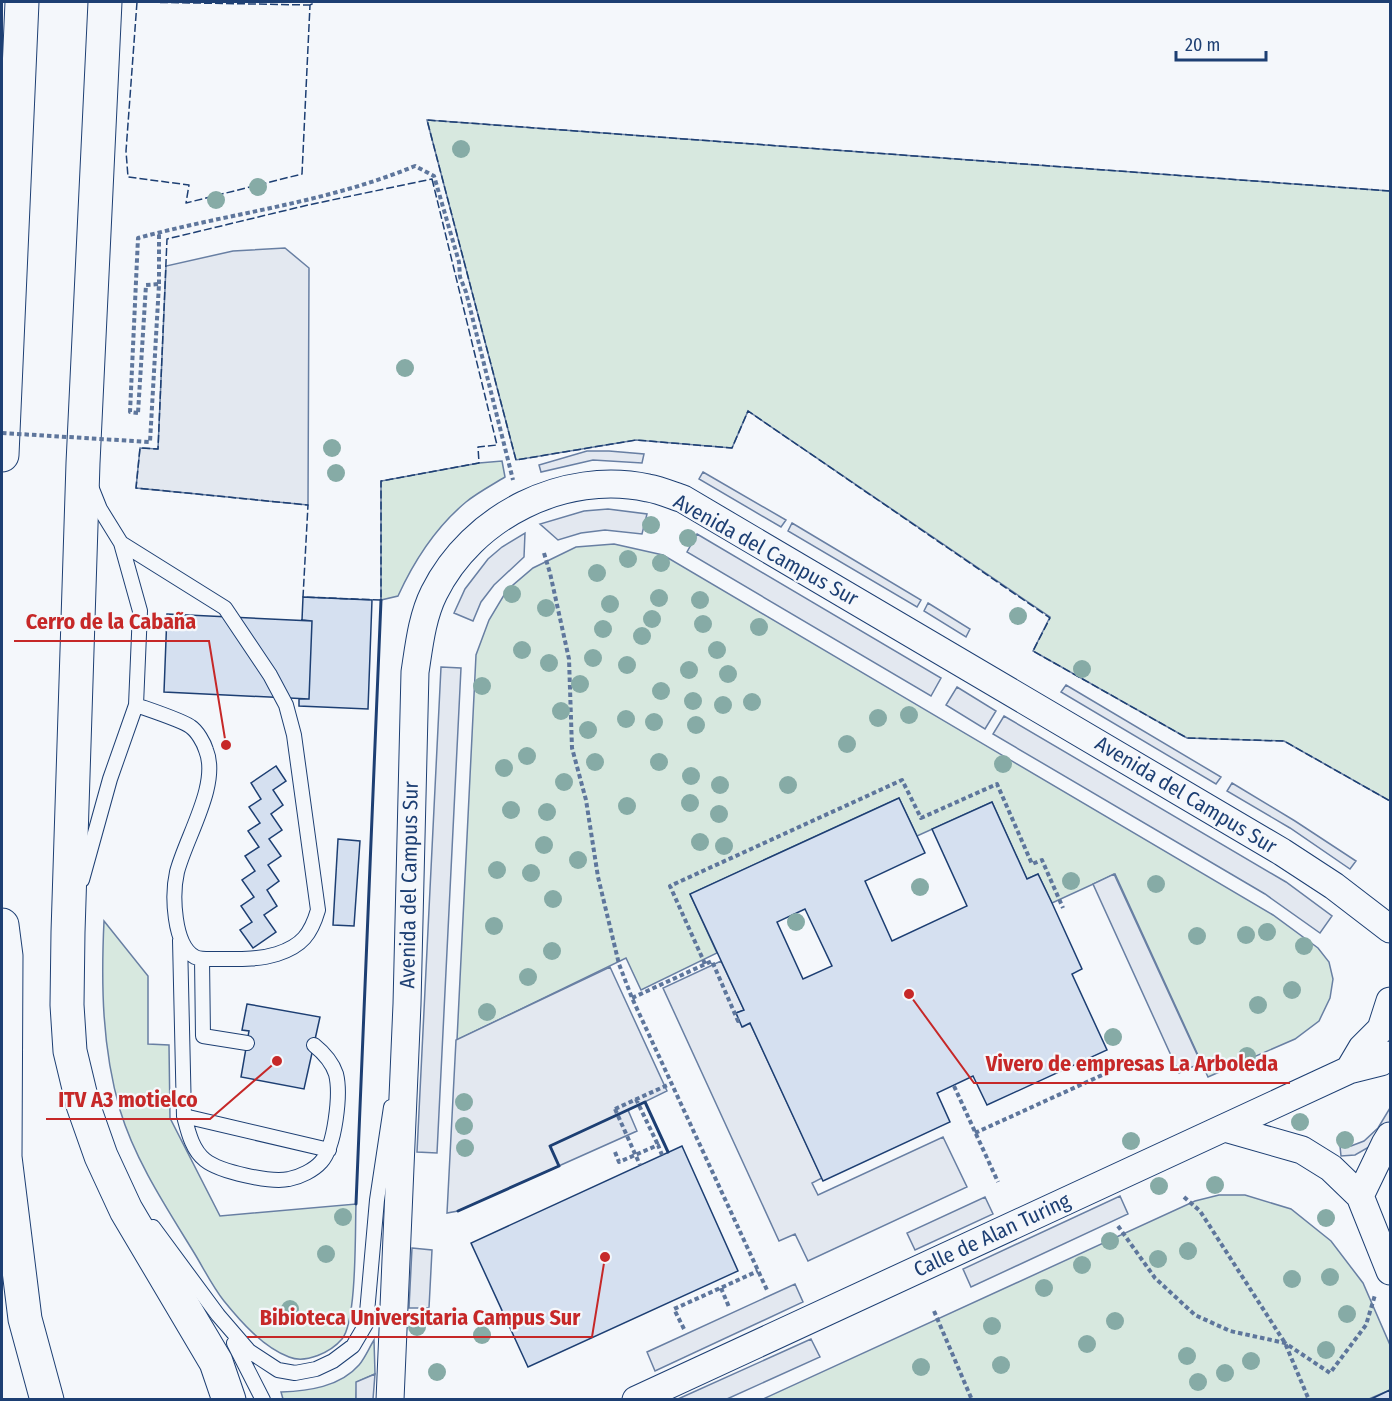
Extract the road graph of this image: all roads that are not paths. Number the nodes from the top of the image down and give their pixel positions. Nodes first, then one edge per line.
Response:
1 (22, 2) edge
2 (105, 2) edge
3 (2, 455) edge
4 (83, 463) junction
5 (121, 543) junction
6 (136, 705) junction
7 (2, 925) edge
8 (1390, 929) edge
9 (68, 932) junction
10 (180, 940) junction
11 (202, 959) junction
12 (1390, 1001) edge
13 (406, 1004) junction
14 (247, 1043) dead end
15 (314, 1045) dead end
16 (1390, 1055) edge
17 (1349, 1070) junction
18 (183, 1116) junction
19 (1226, 1128) junction
20 (1390, 1136) edge
21 (329, 1150) junction
22 (101, 1156) junction
23 (1360, 1196) junction
24 (1390, 1271) edge
25 (218, 1315) junction
26 (47, 1400) edge
27 (229, 1400) edge
28 (263, 1400) edge
29 (390, 1400) edge
30 (636, 1400) edge

1 - 3 highway
2 - 4 highway
4 - 5 lane
4 - 9 highway
5 - 6 lane
5 - 11 lane
6 - 9 lane
6 - 10 lane
7 - 26 highway
8 - 13 street, Avenida del Campus Sur
9 - 22 highway
10 - 11 lane
10 - 18 lane
11 - 14 lane
12 - 17 street
13 - 25 lane
13 - 29 street, Avenida del Campus Sur
15 - 21 lane
16 - 17 street, Calle de Alan Turing
17 - 19 street, Calle de Alan Turing
18 - 21 lane
18 - 21 lane
19 - 23 street
19 - 30 street, Calle de Alan Turing
20 - 23 street
22 - 25 lane
22 - 27 highway
23 - 24 street
25 - 28 lane

